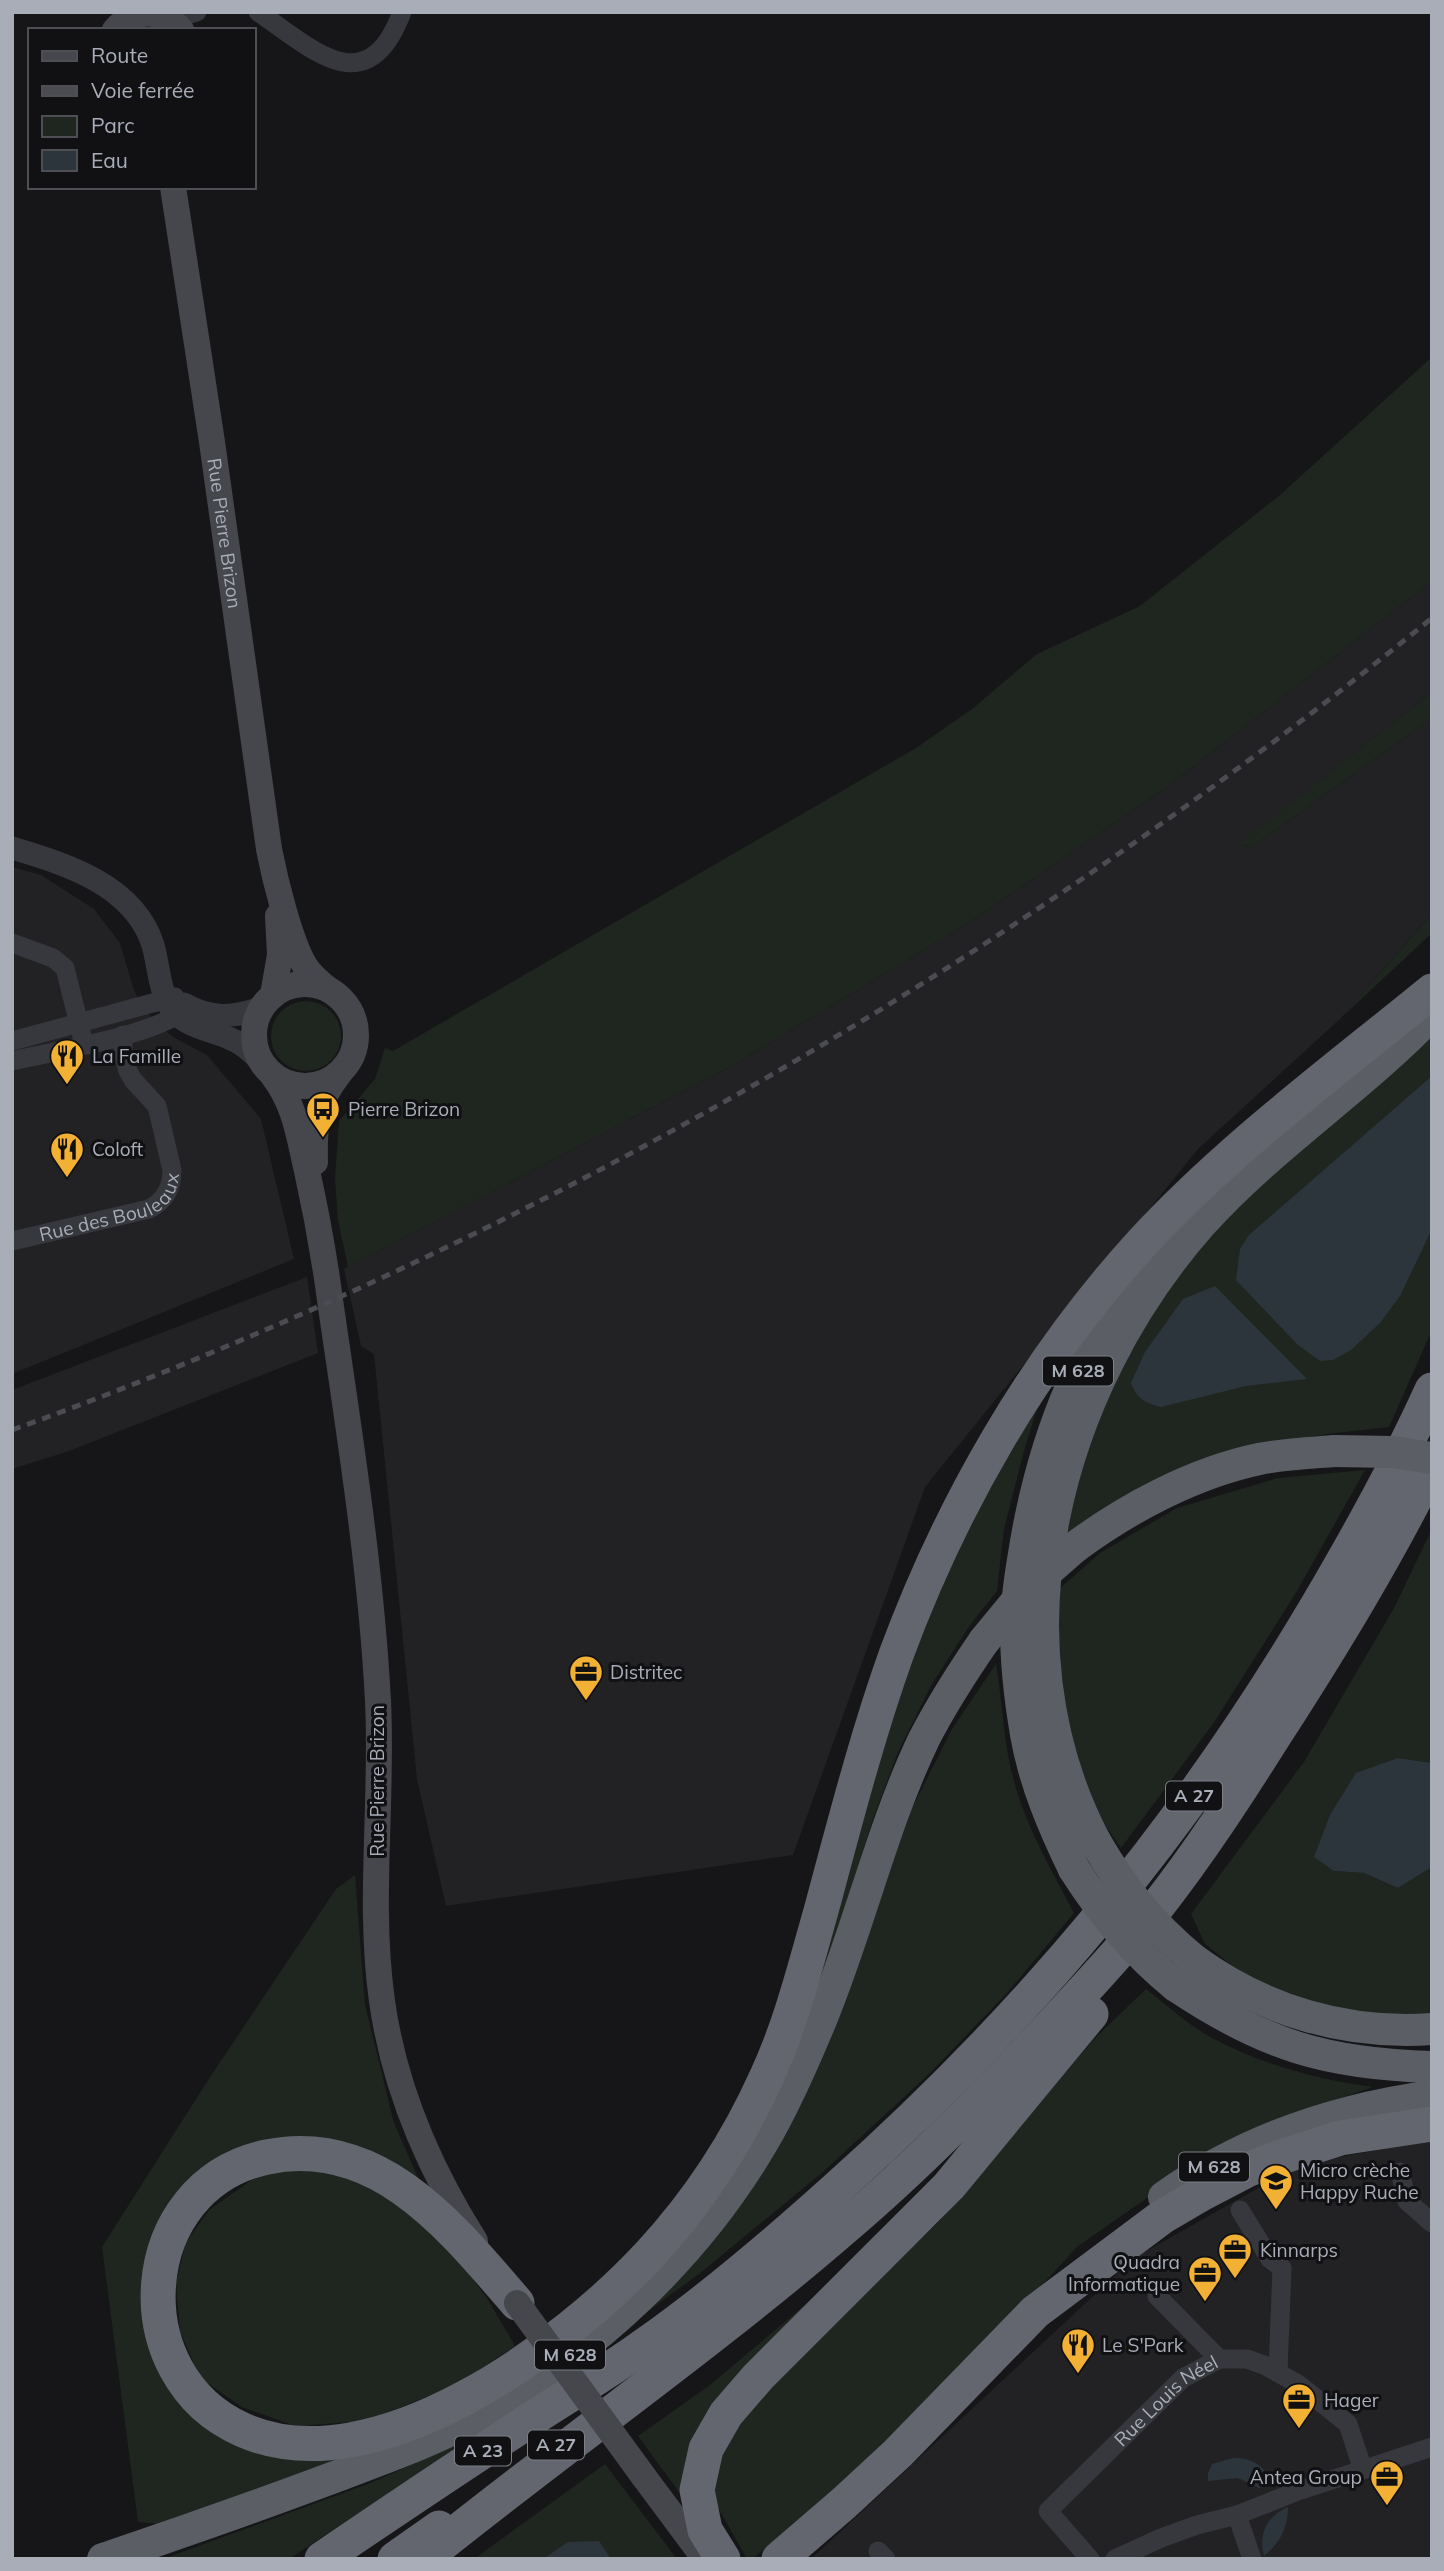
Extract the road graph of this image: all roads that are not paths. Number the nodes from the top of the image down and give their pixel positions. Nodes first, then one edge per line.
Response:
1 (197, 12) edge
2 (205, 12) edge
3 (258, 12) edge
4 (402, 12) edge
5 (168, 19) edge
6 (118, 24) edge
7 (196, 28) edge
8 (173, 189) edge
9 (12, 848) edge
10 (276, 879) junction
11 (12, 943) edge
12 (329, 990) junction
13 (1432, 990) edge
14 (267, 1002) junction
15 (1432, 1002) edge
16 (177, 1005) junction
17 (1432, 1014) edge
18 (79, 1024) junction
19 (123, 1035) junction
20 (12, 1041) edge
21 (84, 1044) junction
22 (12, 1061) edge
23 (267, 1069) junction
24 (340, 1073) junction
25 (320, 1230) junction
26 (12, 1241) edge
27 (1432, 1390) edge
28 (1432, 1458) edge
29 (1432, 1465) edge
30 (1373, 1578) junction
31 (1018, 1598) junction
32 (1185, 1973) junction
33 (1432, 2029) edge
34 (1432, 2067) edge
35 (1432, 2096) edge
36 (1432, 2123) edge
37 (1400, 2172) dead end
38 (1240, 2210) dead end
39 (1432, 2223) edge
40 (1157, 2296) dead end
41 (517, 2303) junction
42 (1035, 2312) junction
43 (716, 2332) junction
44 (646, 2345) junction
45 (1219, 2359) junction
46 (1278, 2371) junction
47 (1432, 2447) edge
48 (898, 2453) junction
49 (1363, 2470) junction
50 (1237, 2515) junction
51 (164, 2538) junction
52 (711, 2555) edge
53 (103, 2559) edge
54 (116, 2559) edge
55 (322, 2559) edge
56 (351, 2559) edge
57 (396, 2559) edge
58 (423, 2559) edge
59 (779, 2559) edge
60 (799, 2559) edge
61 (1090, 2559) edge
62 (1115, 2559) edge
63 (1252, 2559) edge

1 - 5 street
2 - 7 street
3 - 4 street
5 - 6 main road
8 - 10 main road, Rue Pierre Brizon
9 - 16 street
10 - 12 main road, Rue Pierre Brizon
10 - 14 main road, Rue Pierre Brizon
11 - 18 street
12 - 14 main road
12 - 24 main road
13 - 41 highway
14 - 16 street
14 - 23 main road
15 - 31 highway, M 628
16 - 18 street
16 - 19 street
16 - 23 street
17 - 32 highway, M 628, bridge
18 - 20 street
18 - 21 street
19 - 21 street
19 - 26 street, Rue des Bouleaux
21 - 22 street
23 - 24 main road
23 - 25 main road, Rue Pierre Brizon
24 - 25 main road, Rue Pierre Brizon
25 - 41 main road, Rue Pierre Brizon
27 - 44 highway, A 27
28 - 31 highway, M 628, bridge
29 - 30 highway, A 27
30 - 43 highway, A 27
30 - 52 highway
31 - 32 highway, M 628, bridge
31 - 51 highway, M 628, bridge
32 - 33 highway, M 628
32 - 34 highway, M 628
35 - 42 highway, M 628
36 - 42 highway, M 628
37 - 39 street
38 - 46 street
40 - 45 street
41 - 52 main road, Rue Pierre Brizon, bridge
42 - 48 highway, M 628
43 - 57 highway, A 27
43 - 58 highway, A 23
44 - 55 highway, A 23
44 - 56 highway, A 27
45 - 46 street, Rue Louis Néel
45 - 61 street, Rue Louis Néel
46 - 49 street, Rue Louis Néel
47 - 49 street
48 - 59 highway, M 628
48 - 60 highway
49 - 50 street
50 - 62 street
50 - 63 street
51 - 53 highway, M 628
51 - 54 highway, M 628

